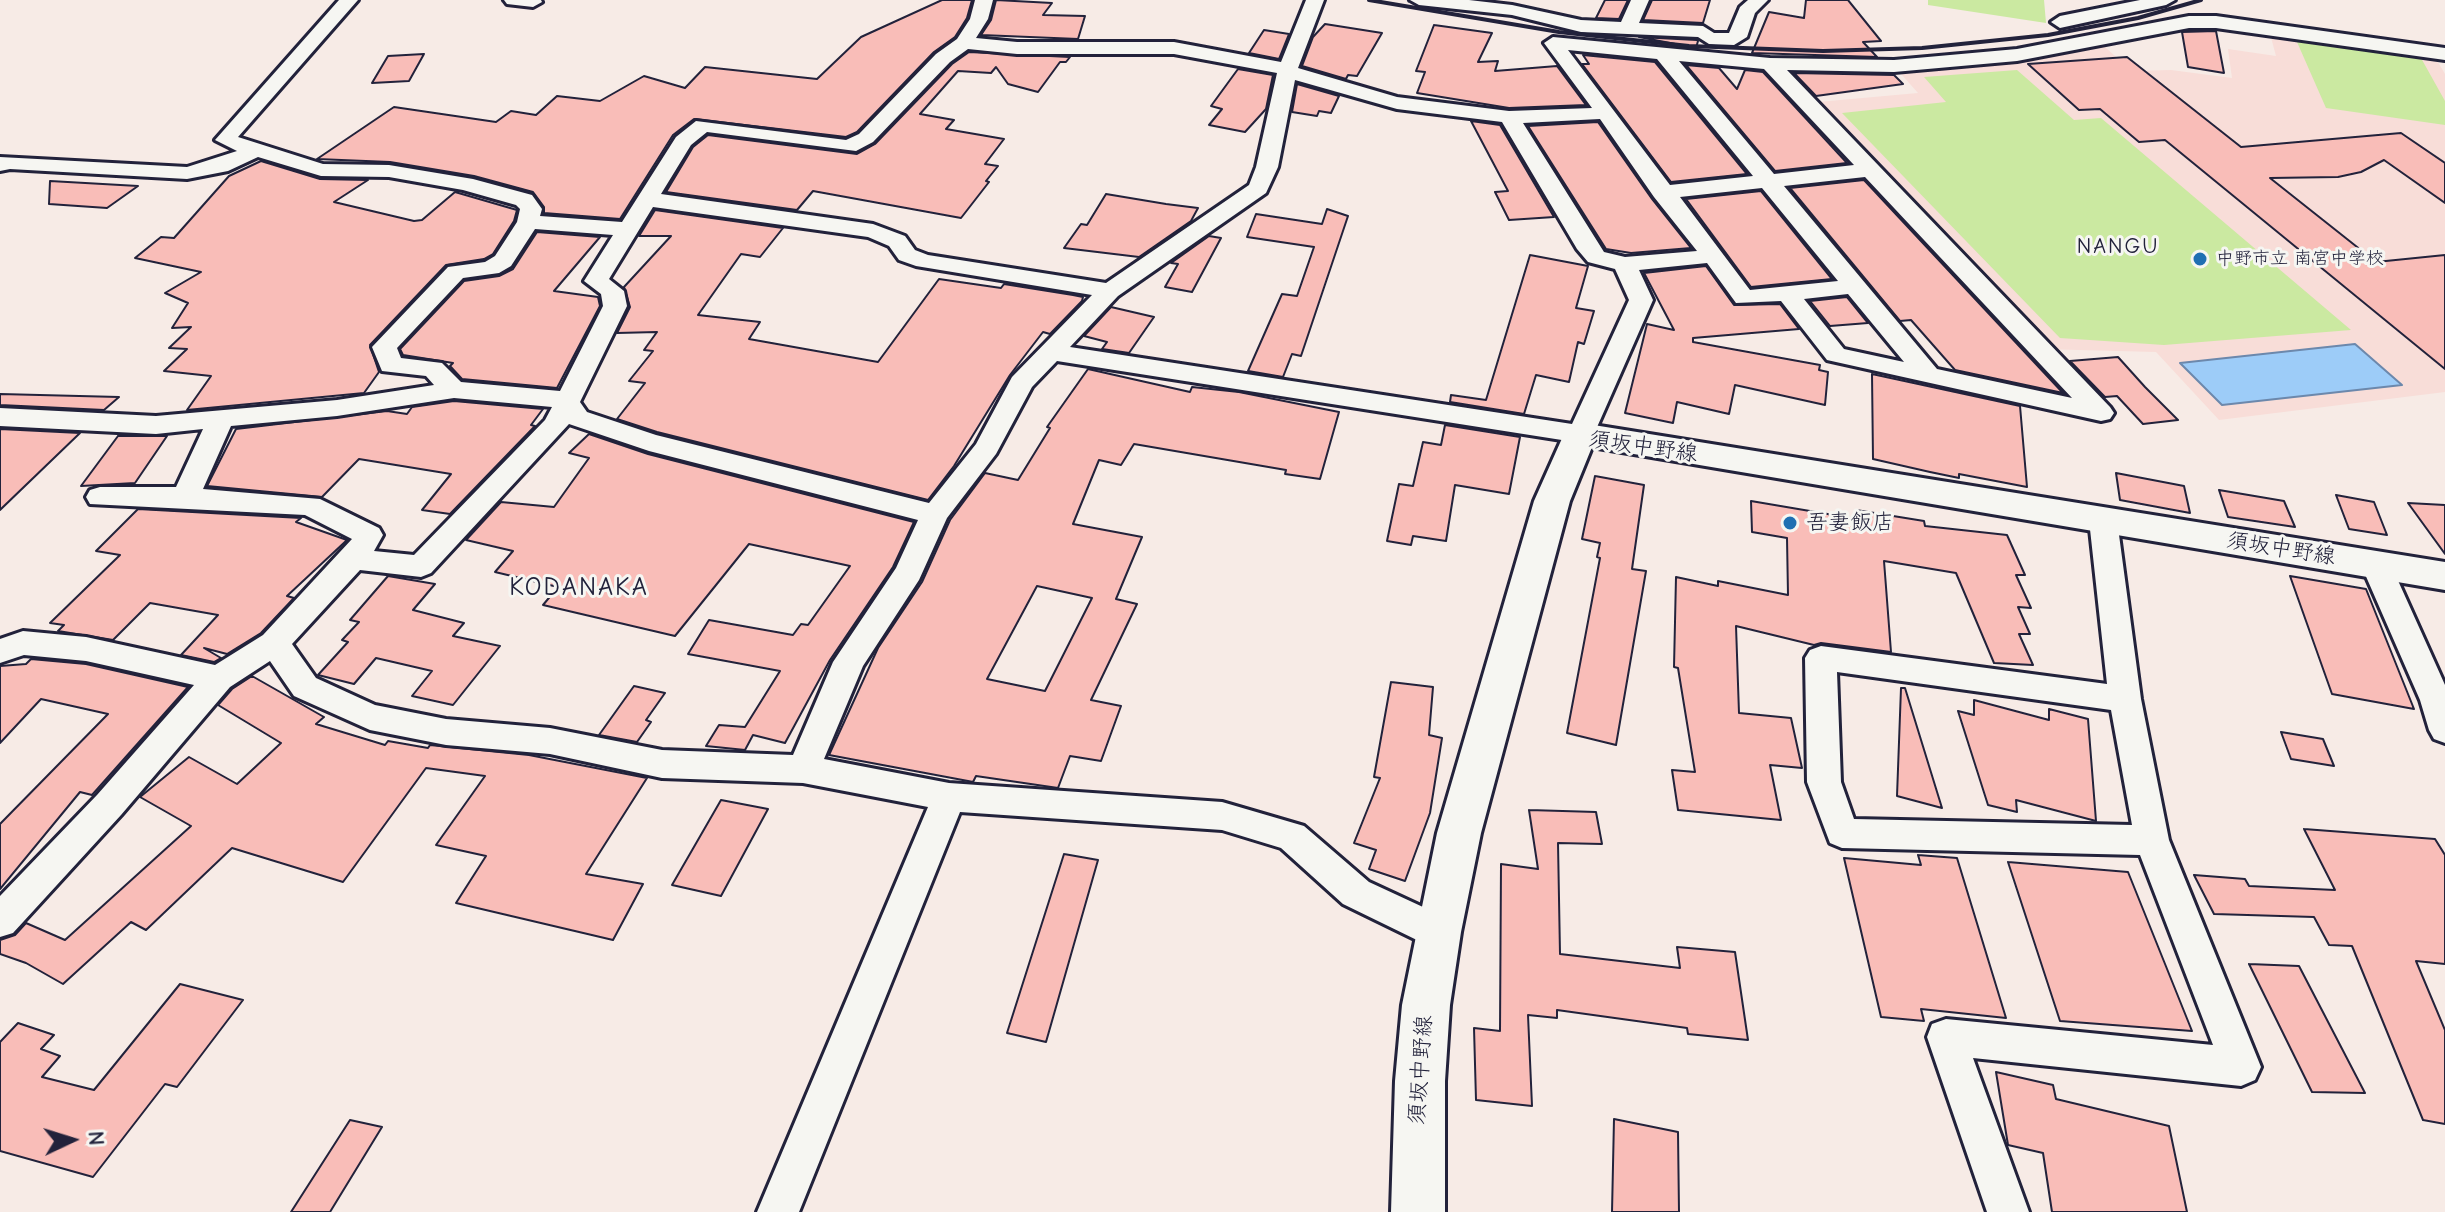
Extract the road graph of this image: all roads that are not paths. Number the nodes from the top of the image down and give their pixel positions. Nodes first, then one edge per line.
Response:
1 (349, 0) edge
2 (513, 0) edge
3 (1315, 0) edge
4 (1419, 0) edge
5 (1640, 0) edge
6 (1759, 0) edge
7 (2166, 0) edge
8 (979, 1) edge
9 (533, 2) dead end
10 (1515, 5) edge
11 (2060, 22) dead end
12 (1627, 31) junction
13 (964, 43) junction
14 (2445, 54) edge
15 (1665, 56) junction
16 (1770, 64) junction
17 (1288, 69) junction
18 (1603, 113) junction
19 (1509, 117) junction
20 (258, 149) junction
21 (0, 165) edge
22 (1871, 170) junction
23 (1769, 180) junction
24 (1662, 192) junction
25 (646, 199) junction
26 (528, 222) junction
27 (628, 229) junction
28 (1713, 256) junction
29 (1625, 264) junction
30 (1853, 286) junction
31 (1110, 291) junction
32 (1788, 294) junction
33 (1050, 352) junction
34 (1929, 376) junction
35 (454, 390) junction
36 (565, 400) junction
37 (0, 417) edge
38 (221, 420) junction
39 (1581, 434) junction
40 (100, 497) dead end
41 (185, 497) junction
42 (935, 514) junction
43 (2103, 520) junction
44 (353, 559) junction
45 (2376, 565) junction
46 (2445, 576) edge
47 (274, 643) junction
48 (0, 651) edge
49 (219, 678) junction
50 (2125, 699) junction
51 (2445, 730) edge
52 (803, 769) junction
53 (949, 797) junction
54 (2152, 840) junction
55 (0, 921) edge
56 (1438, 932) junction
57 (778, 1212) edge
58 (1418, 1212) edge
59 (2008, 1212) edge

1 - 20 street
2 - 9 street
3 - 17 street
4 - 10 street
5 - 12 street
6 - 12 street
7 - 11 street
8 - 13 street
10 - 12 street
13 - 17 street
13 - 25 street
14 - 16 street
15 - 16 street
15 - 18 street
15 - 23 street
16 - 22 street
17 - 19 street
17 - 31 street
18 - 19 street
18 - 24 street
19 - 29 street
20 - 21 street
20 - 26 street
22 - 23 street
22 - 34 street
23 - 24 street
23 - 30 street
24 - 28 street
25 - 27 street
25 - 31 street
26 - 27 street
26 - 35 street
27 - 36 street
28 - 29 street
28 - 32 street
29 - 39 street
30 - 32 street
30 - 34 street
31 - 33 street
32 - 34 street
33 - 39 street
33 - 42 street
35 - 36 street
35 - 38 street
36 - 42 street
36 - 44 street
37 - 38 street
38 - 41 street
39 - 43 main road, 須坂中野線
39 - 56 main road, 須坂中野線
40 - 41 street
41 - 44 street
42 - 52 street
43 - 45 main road, 須坂中野線
43 - 50 street
44 - 47 street
45 - 46 main road, 須坂中野線
45 - 51 street
47 - 49 street
47 - 52 street
48 - 49 street
49 - 55 street
50 - 54 street
50 - 54 street
52 - 53 street
53 - 56 street
53 - 57 street
54 - 59 street
56 - 58 main road, 須坂中野線

